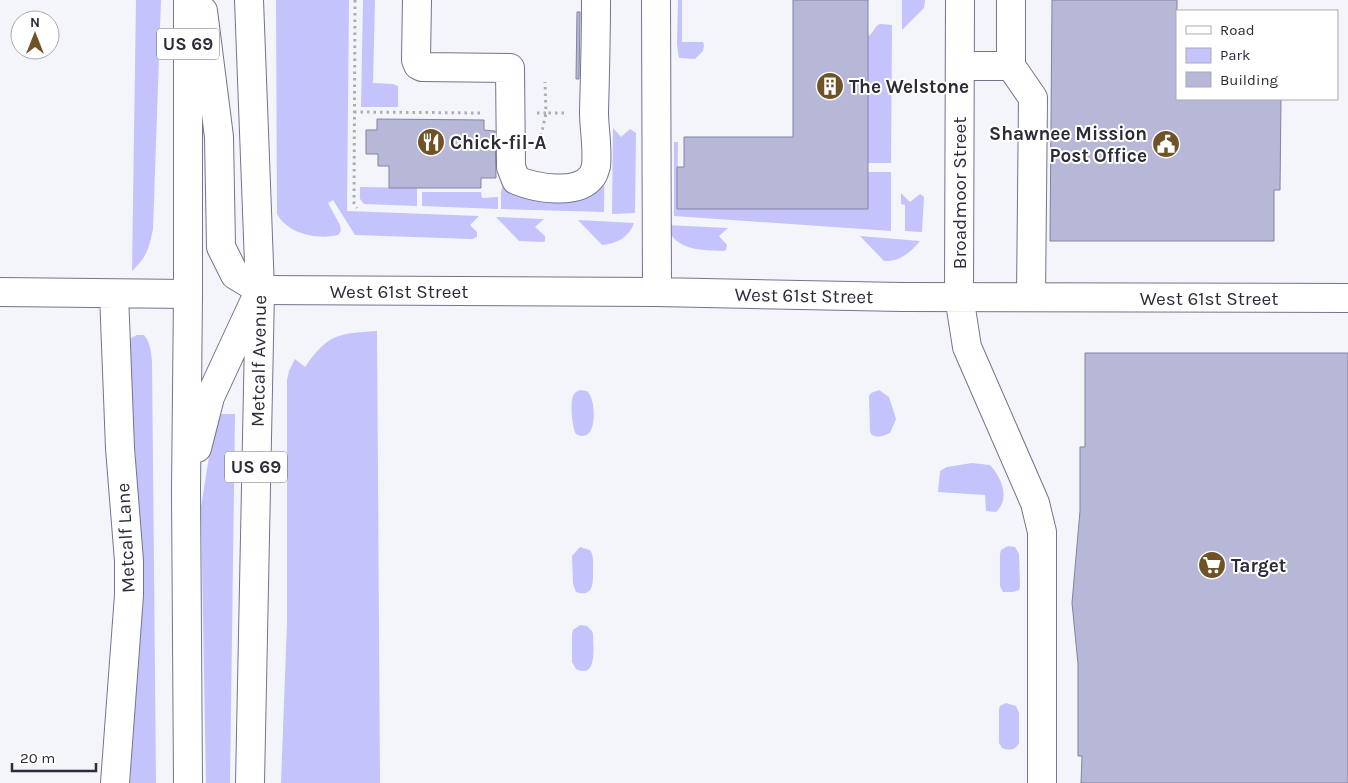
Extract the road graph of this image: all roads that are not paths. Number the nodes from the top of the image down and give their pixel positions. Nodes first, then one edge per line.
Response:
1 (188, 0) edge
2 (201, 0) edge
3 (249, 0) edge
4 (417, 0) edge
5 (584, 0) edge
6 (596, 0) edge
7 (656, 0) edge
8 (960, 0) edge
9 (1011, 0) edge
10 (960, 66) junction
11 (1011, 66) junction
12 (594, 114) junction
13 (260, 290) junction
14 (0, 292) edge
15 (657, 292) junction
16 (114, 294) junction
17 (188, 294) junction
18 (959, 296) junction
19 (1031, 297) junction
20 (1348, 298) edge
21 (186, 490) junction
22 (115, 783) edge
23 (188, 783) edge
24 (250, 783) edge
25 (1042, 783) edge

1 - 17 main road, US 69
2 - 13 main road
3 - 13 main road, Metcalf Avenue / US 69
4 - 12 main road
5 - 12 main road
6 - 12 main road
7 - 15 main road
8 - 10 main road, Broadmoor Street
9 - 11 main road
10 - 11 main road
10 - 18 main road, Broadmoor Street
11 - 19 main road
13 - 15 main road, West 61st Street
13 - 21 main road
13 - 24 main road, Metcalf Avenue / US 69
14 - 16 main road
15 - 18 main road, West 61st Street
16 - 17 main road
16 - 22 main road, Metcalf Lane
17 - 21 main road, US 69
18 - 19 main road, West 61st Street
18 - 25 main road, Broadmoor Street
19 - 20 main road, West 61st Street
21 - 23 main road, US 69

